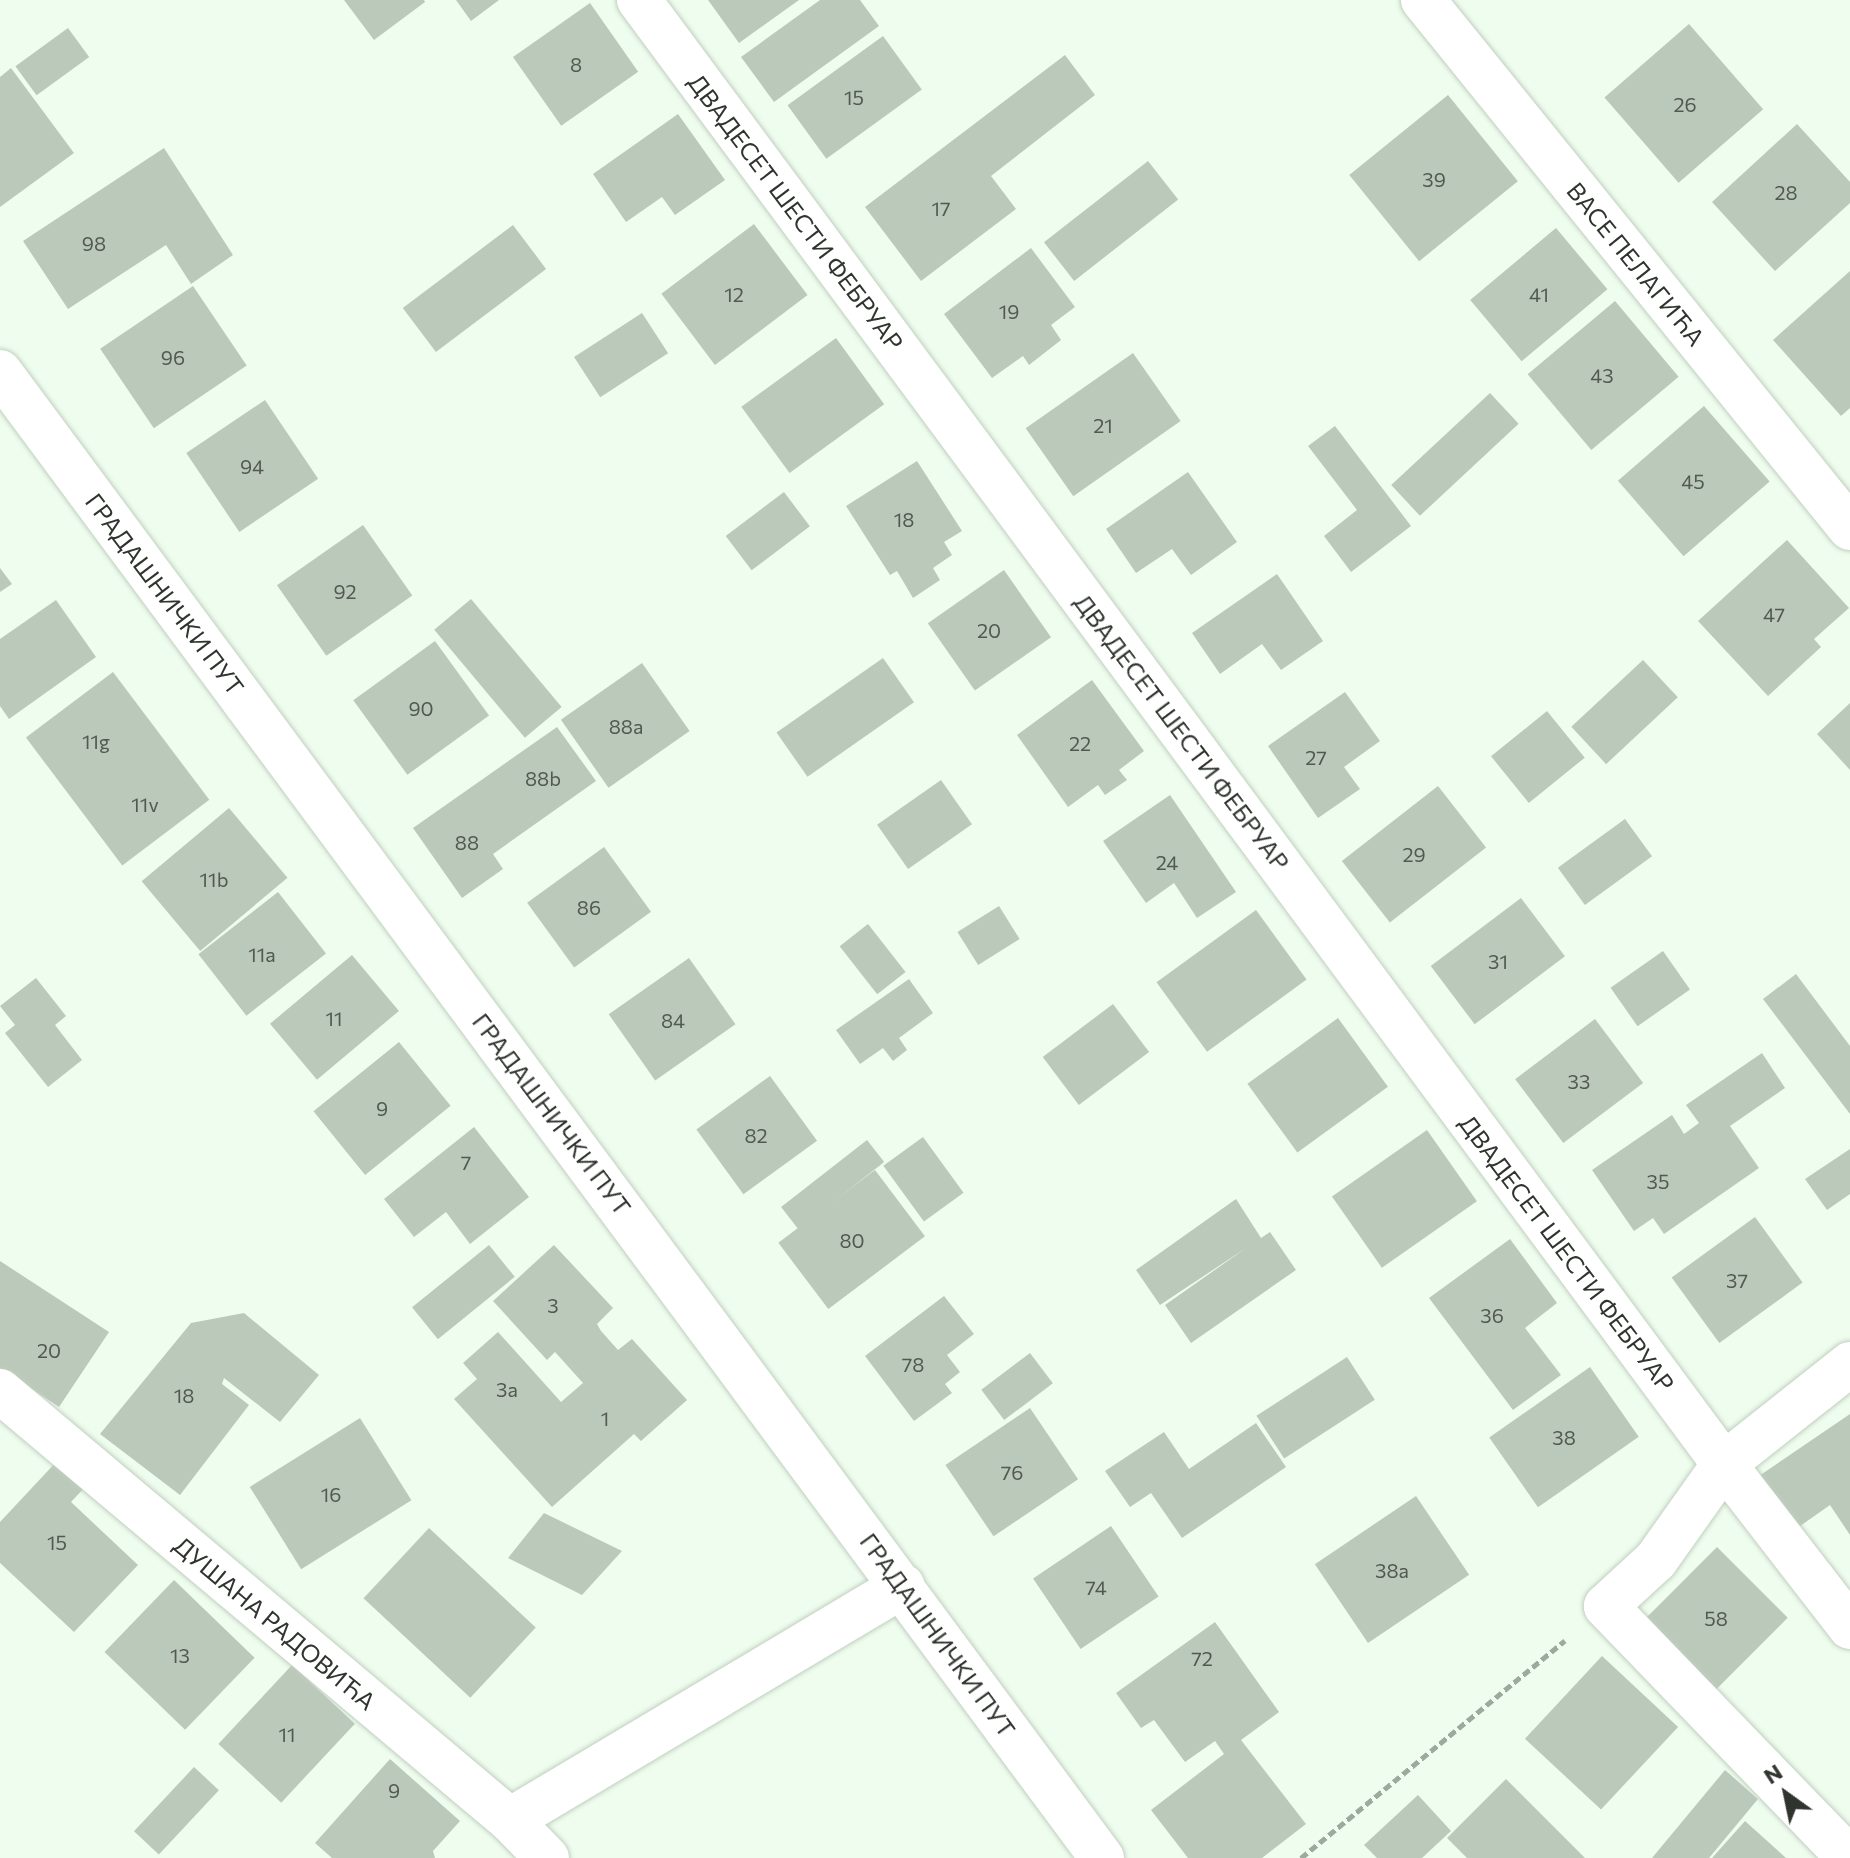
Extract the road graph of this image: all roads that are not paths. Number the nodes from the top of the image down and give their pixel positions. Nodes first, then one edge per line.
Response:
1 (639, 0) edge
2 (1423, 0) edge
3 (0, 372) edge
4 (1850, 528) edge
5 (1850, 1364) edge
6 (0, 1391) edge
7 (1724, 1464) junction
8 (903, 1586) junction
9 (1850, 1627) edge
10 (510, 1820) junction
11 (547, 1858) edge
12 (1102, 1858) edge
13 (1849, 1858) edge

1 - 7 street, ДВАДЕСЕТ ШЕСТИ ФЕБРУАР
2 - 4 street, ВАСЕ ПЕЛАГИЋА
3 - 8 street, ГРАДАШНИЧКИ ПУТ
5 - 7 street
6 - 10 street, ДУШАНА РАДОВИЋА
7 - 9 street, ДВАДЕСЕТ ШЕСТИ ФЕБРУАР
7 - 13 street
8 - 10 street
8 - 12 street, ГРАДАШНИЧКИ ПУТ
10 - 11 street, ДУШАНА РАДОВИЋА

